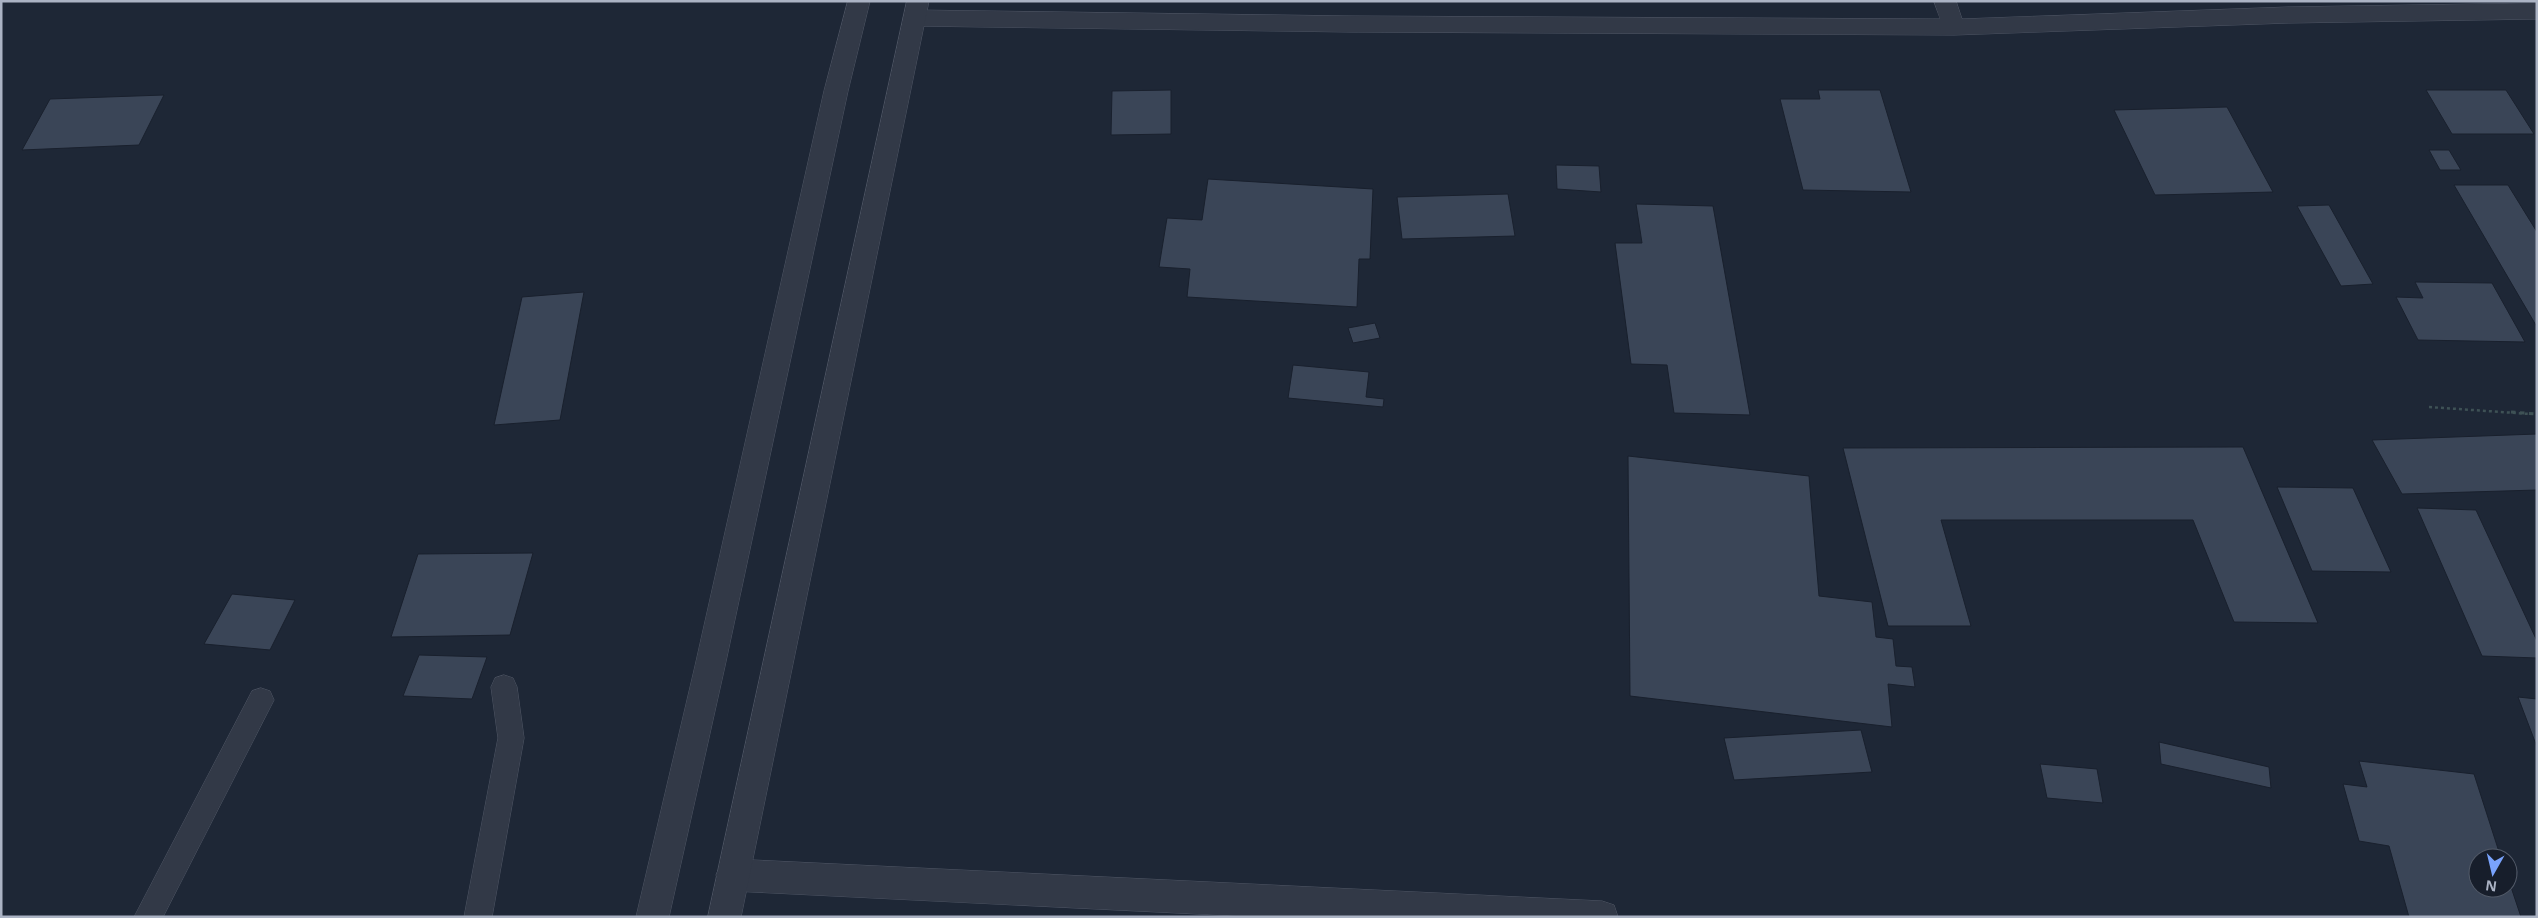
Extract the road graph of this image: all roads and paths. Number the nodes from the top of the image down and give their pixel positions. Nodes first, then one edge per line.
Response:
1 (859, 1) edge
2 (1945, 1) edge
3 (916, 10) edge
4 (2537, 12) edge
5 (1954, 27) junction
6 (2429, 406) dead end
7 (2537, 414) edge
8 (504, 687) dead end
9 (261, 700) dead end
10 (732, 875) junction
11 (148, 917) edge
12 (478, 917) edge
13 (652, 917) edge
14 (724, 917) edge
15 (1602, 917) edge

1 - 13 street
2 - 5 street
3 - 5 street
3 - 10 street
4 - 5 street
6 - 7 path
8 - 12 lane
9 - 11 lane
10 - 14 street
10 - 15 street

